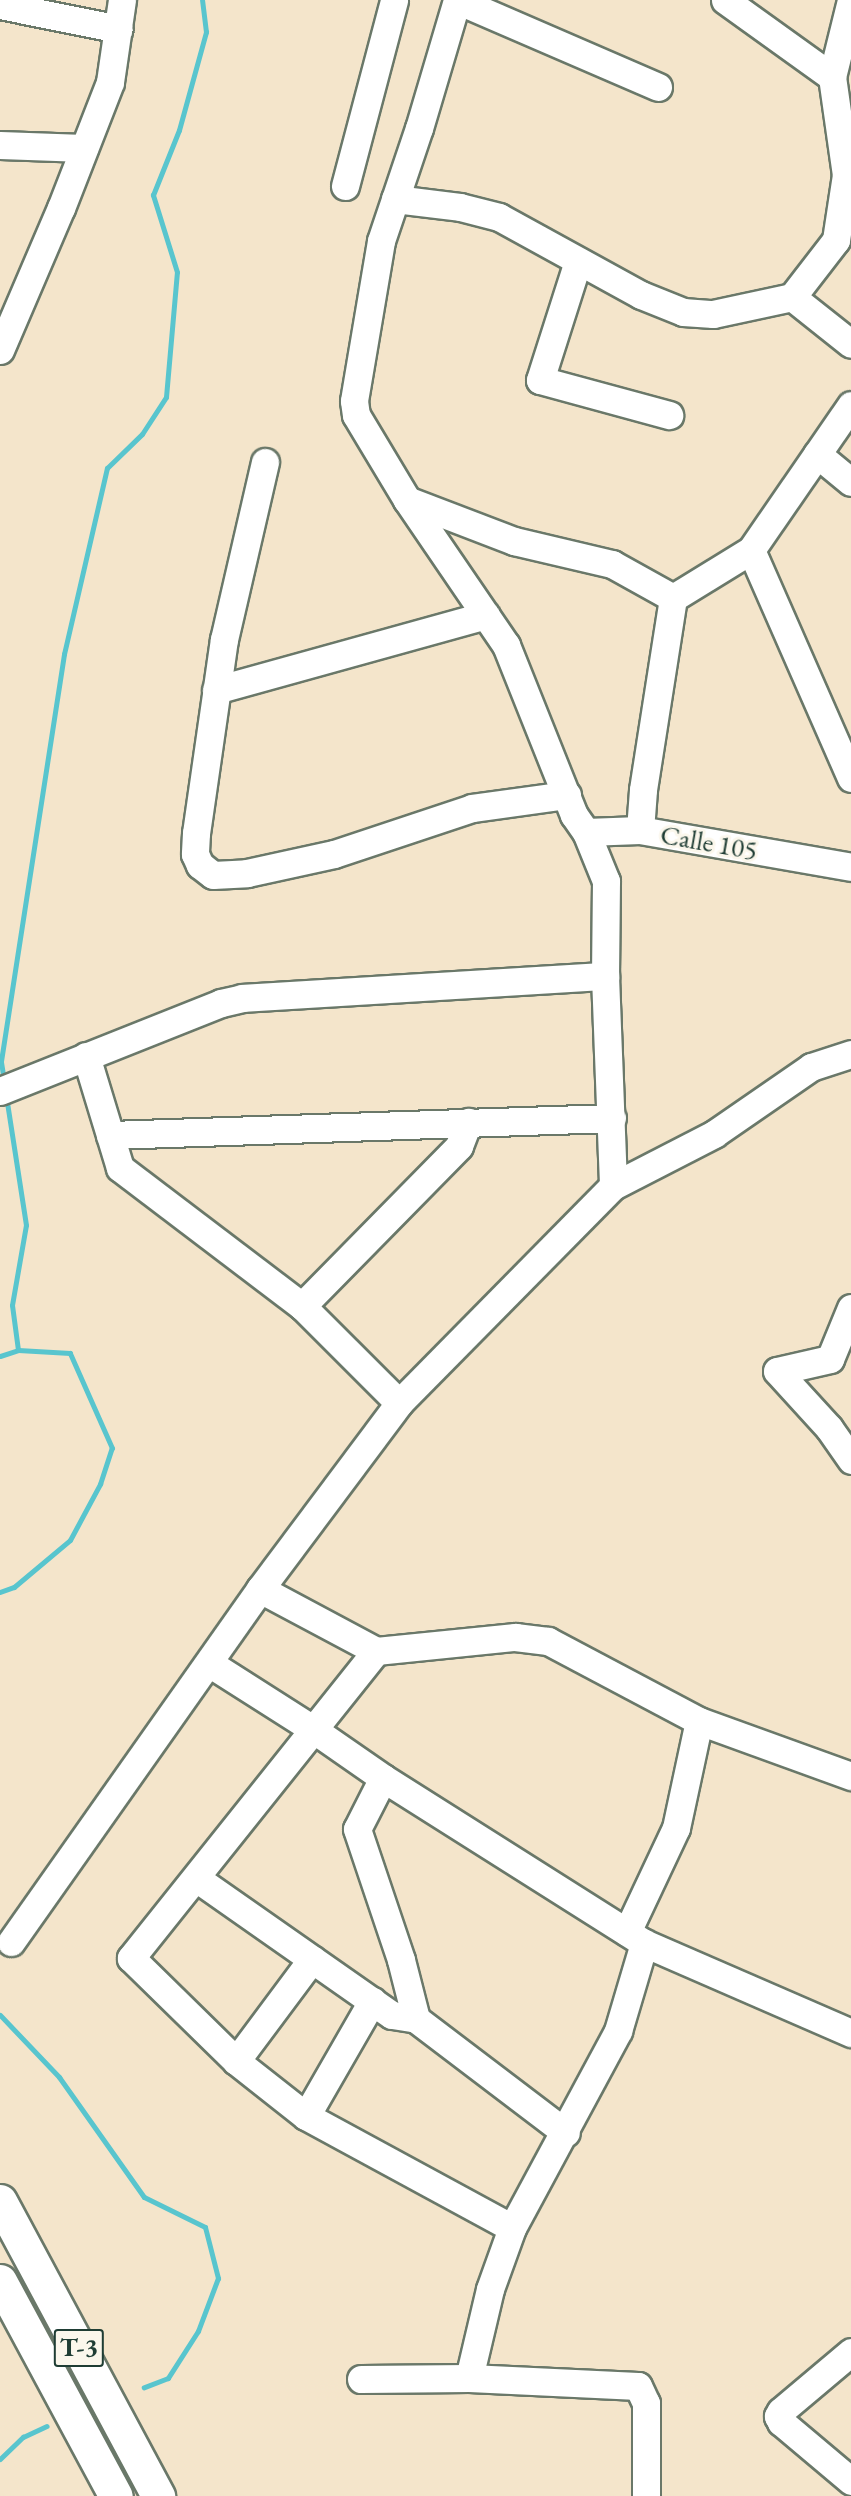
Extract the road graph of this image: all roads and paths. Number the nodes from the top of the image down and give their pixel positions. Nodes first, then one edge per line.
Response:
1 (122, 0) edge
2 (394, 0) edge
3 (457, 0) edge
4 (725, 0) edge
5 (851, 0) edge
6 (0, 5) edge
7 (119, 29) junction
8 (831, 77) junction
9 (658, 87) dead end
10 (0, 145) edge
11 (84, 148) junction
12 (849, 175) edge
13 (345, 186) dead end
14 (395, 199) junction
15 (578, 261) junction
16 (792, 297) junction
17 (851, 344) edge
18 (0, 350) edge
19 (851, 405) edge
20 (669, 416) dead end
21 (817, 454) junction
22 (265, 462) dead end
23 (851, 482) edge
24 (407, 500) junction
25 (751, 550) junction
26 (673, 598) junction
27 (486, 615) junction
28 (216, 690) junction
29 (851, 778) edge
30 (576, 814) junction
31 (640, 830) junction
32 (851, 867) edge
33 (605, 976) junction
34 (851, 1054) edge
35 (86, 1056) junction
36 (7, 1089) edge
37 (612, 1118) junction
38 (468, 1122) junction
39 (110, 1135) junction
40 (613, 1186) junction
41 (302, 1306) junction
42 (851, 1308) edge
43 (399, 1403) junction
44 (851, 1460) edge
45 (260, 1589) junction
46 (376, 1651) junction
47 (209, 1663) junction
48 (699, 1721) junction
49 (314, 1730) junction
50 (851, 1776) edge
51 (383, 1778) junction
52 (196, 1878) junction
53 (636, 1938) junction
54 (11, 1942) dead end
55 (312, 1959) junction
56 (372, 2001) junction
57 (416, 2019) junction
58 (851, 2033) edge
59 (236, 2061) junction
60 (306, 2116) junction
61 (566, 2133) junction
62 (0, 2201) edge
63 (512, 2228) junction
64 (0, 2281) edge
65 (851, 2352) edge
66 (469, 2378) junction
67 (362, 2379) dead end
68 (851, 2481) edge
69 (157, 2492) edge
70 (116, 2496) edge
71 (646, 2496) edge

1 - 7 street
2 - 13 street
3 - 9 street
3 - 14 street
4 - 8 street
5 - 8 street
6 - 7 street
7 - 11 street
8 - 12 street
10 - 11 street
11 - 18 street
12 - 16 street
14 - 15 street
14 - 24 street
15 - 16 street
15 - 20 street
16 - 17 street
19 - 21 street
21 - 23 street
21 - 25 street
22 - 28 street, Calle 105
24 - 26 street
24 - 27 street
25 - 26 street
25 - 29 street
26 - 31 street
27 - 28 street
27 - 30 street
28 - 30 street, Calle 105
30 - 31 street, Calle 105
30 - 33 street
31 - 32 street, Calle 105
33 - 35 street
33 - 37 street
34 - 40 street
35 - 36 street
35 - 39 street
37 - 38 street
37 - 40 street
38 - 39 street
38 - 41 street
39 - 41 street
40 - 43 street
41 - 43 street
42 - 44 street
43 - 45 street
45 - 46 street
45 - 47 street
46 - 48 street
46 - 49 street
47 - 49 street
47 - 54 street
48 - 50 street
48 - 53 street
49 - 51 street
49 - 52 street
51 - 53 street
51 - 57 street
52 - 55 street
52 - 59 street
53 - 58 street
53 - 61 street
55 - 56 street
55 - 59 street
56 - 57 street
56 - 60 street
57 - 61 street
59 - 60 street
60 - 63 street
61 - 63 street
62 - 69 main road, T-3
63 - 66 street
64 - 70 main road, T-3
65 - 68 street
66 - 67 street
66 - 71 street

